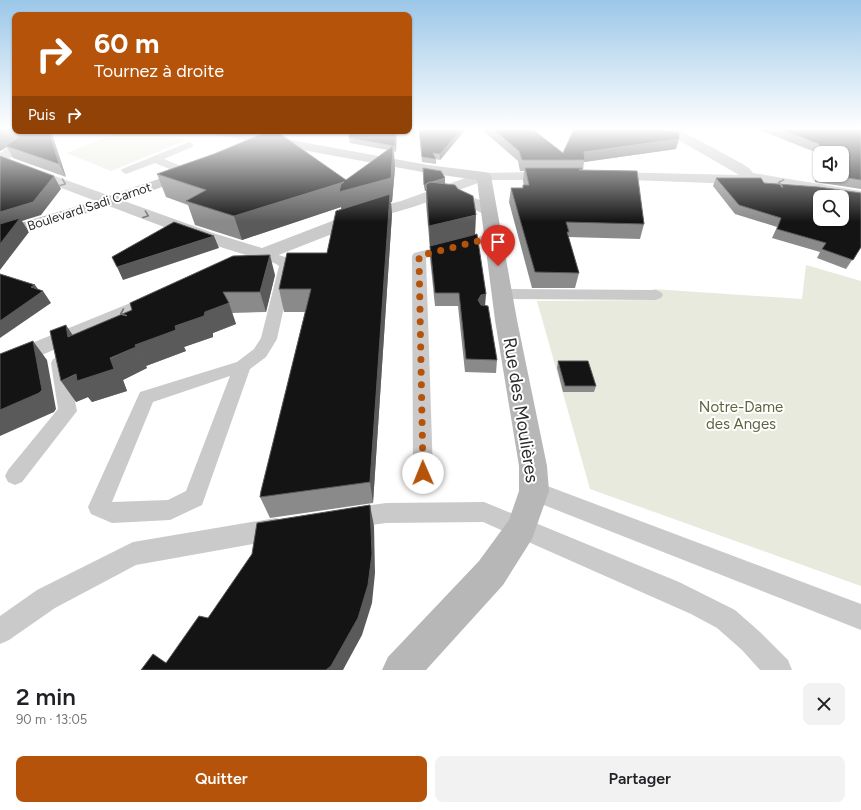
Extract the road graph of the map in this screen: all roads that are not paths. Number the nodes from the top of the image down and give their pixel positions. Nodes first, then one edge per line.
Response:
1 (3, 160) edge
2 (152, 160) edge
3 (158, 160) edge
4 (387, 160) edge
5 (700, 160) edge
6 (725, 160) edge
7 (202, 167) edge
8 (126, 170) dead end
9 (188, 173) junction
10 (484, 176) junction
11 (568, 176) edge
12 (591, 176) edge
13 (669, 176) junction
14 (748, 177) junction
15 (861, 196) edge
16 (427, 197) junction
17 (110, 201) junction
18 (489, 211) junction
19 (0, 234) edge
20 (494, 237) junction
21 (262, 254) junction
22 (218, 274) edge
23 (176, 291) edge
24 (656, 295) dead end
25 (498, 307) junction
26 (53, 342) junction
27 (0, 365) edge
28 (243, 366) junction
29 (423, 473) dead end
30 (16, 476) dead end
31 (534, 491) junction
32 (331, 521) edge
33 (300, 526) edge
34 (521, 529) junction
35 (861, 617) edge
36 (0, 631) edge
37 (401, 670) edge
38 (778, 670) edge

1 -> 17 street
2 - 8 lane
3 - 9 lane
4 - 10 street
5 - 13 street
6 - 14 street
7 - 9 street, Boulevard Sadi Carnot
9 - 17 street, Boulevard Sadi Carnot
10 - 11 street
10 - 16 street
10 - 18 street, Rue des Moulières
12 - 13 street
13 - 14 street
15 -> 14 street
16 - 18 street
16 - 21 street
17 - 19 street, Boulevard Sadi Carnot
17 -> 21 street
18 - 20 street, Rue des Moulières
20 - 25 street, Rue des Moulières
20 - 29 lane
21 - 22 street
21 - 28 lane
23 -> 26 street
24 - 25 lane
25 - 31 street, Rue des Moulières
26 - 27 street
26 - 30 lane
28 - 28 lane
31 - 34 street, Rue des Moulières
31 - 35 lane
32 - 34 lane
33 - 36 lane
34 - 37 street, Rue des Moulières
34 - 38 lane

